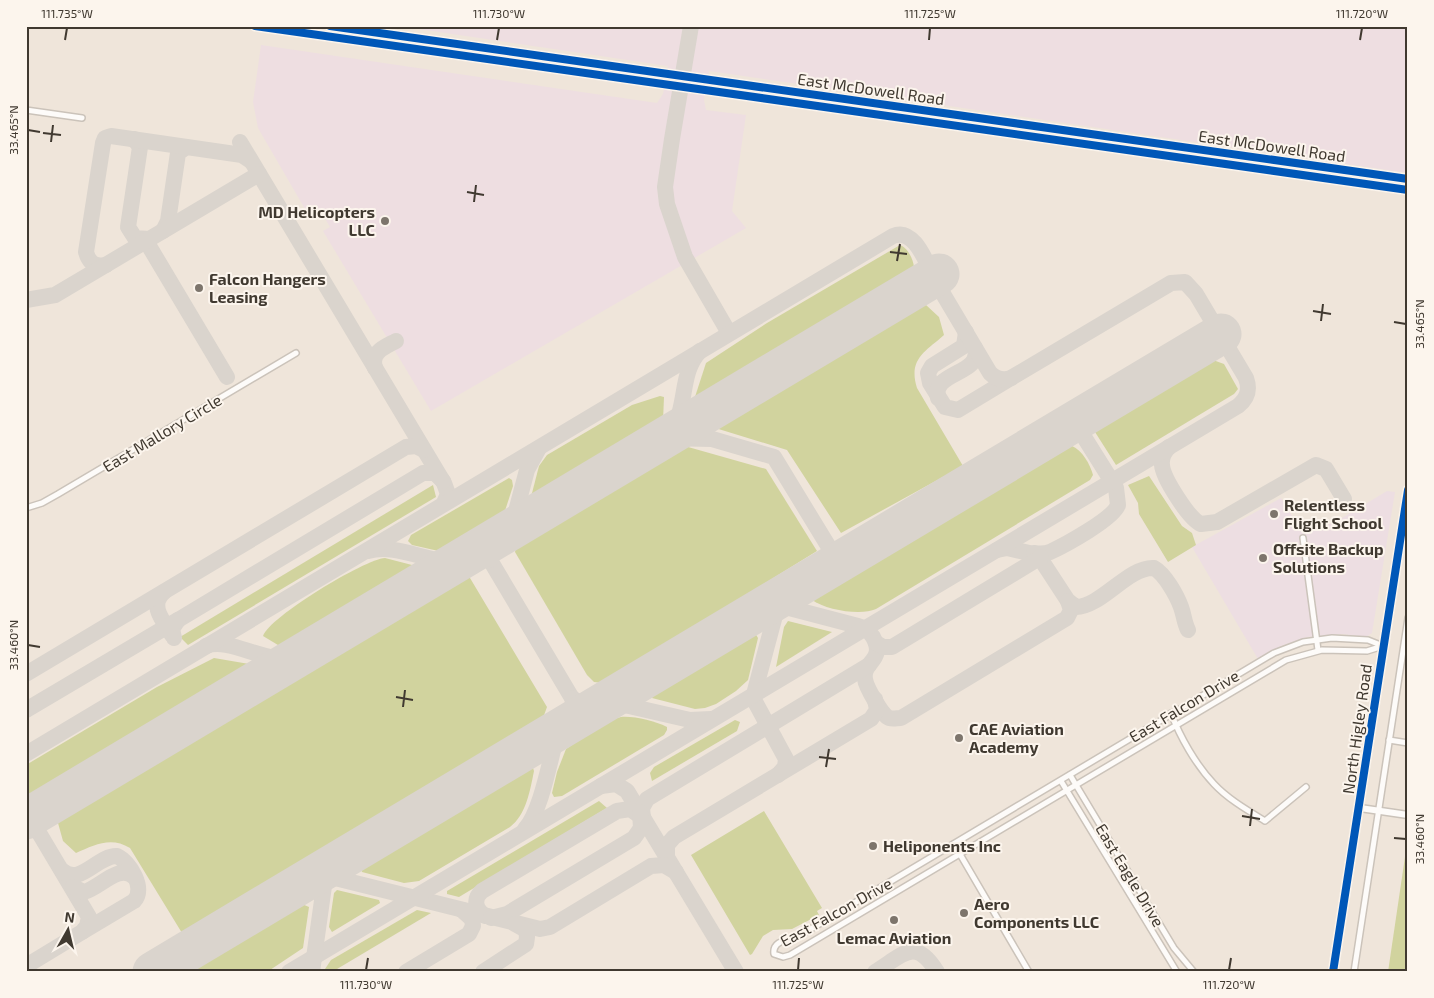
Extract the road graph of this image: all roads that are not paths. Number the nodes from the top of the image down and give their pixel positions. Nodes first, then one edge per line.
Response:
1 (255, 26) edge
2 (330, 26) edge
3 (272, 27) edge
4 (26, 110) edge
5 (82, 118) dead end
6 (1408, 179) edge
7 (1408, 190) edge
8 (296, 354) dead end
9 (1408, 490) edge
10 (26, 508) edge
11 (1303, 538) dead end
12 (1408, 618) edge
13 (1317, 640) junction
14 (1383, 646) junction
15 (1318, 650) junction
16 (1172, 713) junction
17 (1175, 724) junction
18 (1389, 740) junction
19 (1408, 743) edge
20 (1070, 775) junction
21 (1060, 780) junction
22 (1076, 784) junction
23 (1306, 787) dead end
24 (1066, 790) junction
25 (1360, 808) junction
26 (1378, 811) junction
27 (1408, 815) edge
28 (954, 844) junction
29 (959, 854) junction
30 (1129, 874) junction
31 (1120, 879) junction
32 (1029, 972) edge
33 (1177, 972) edge
34 (1194, 972) edge
35 (1334, 972) edge
36 (1354, 972) edge

1 - 3 main road, East McDowell Road
2 - 6 main road, East McDowell Road
3 - 7 main road, East McDowell Road
4 - 5 street
8 - 10 street, East Mallory Circle
9 - 14 main road, North Higley Road
11 - 13 street
12 - 18 street, North Higley Road
13 - 14 street, East Falcon Drive
13 - 15 street
13 - 16 street, East Falcon Drive
14 - 15 street, East Falcon Drive
14 - 25 main road, North Higley Road
15 - 17 street, East Falcon Drive
16 - 17 street
16 - 20 street, East Falcon Drive
17 - 22 street, East Falcon Drive
17 - 23 street
18 - 19 street
18 - 26 street, North Higley Road
20 - 21 street, East Falcon Drive
20 - 22 street, East Eagle Drive
21 - 24 street, East Eagle Drive
21 - 28 street, East Falcon Drive
22 - 24 street, East Falcon Drive
22 - 30 street, East Eagle Drive
24 - 29 street, East Falcon Drive
24 - 31 street, East Eagle Drive
25 - 26 street
25 - 35 main road, North Higley Road
26 - 27 street
26 - 36 street, North Higley Road
28 - 29 street
28 - 29 street, East Falcon Drive
29 - 32 street
30 - 31 street
30 - 34 street, East Eagle Drive
31 - 33 street, East Eagle Drive

